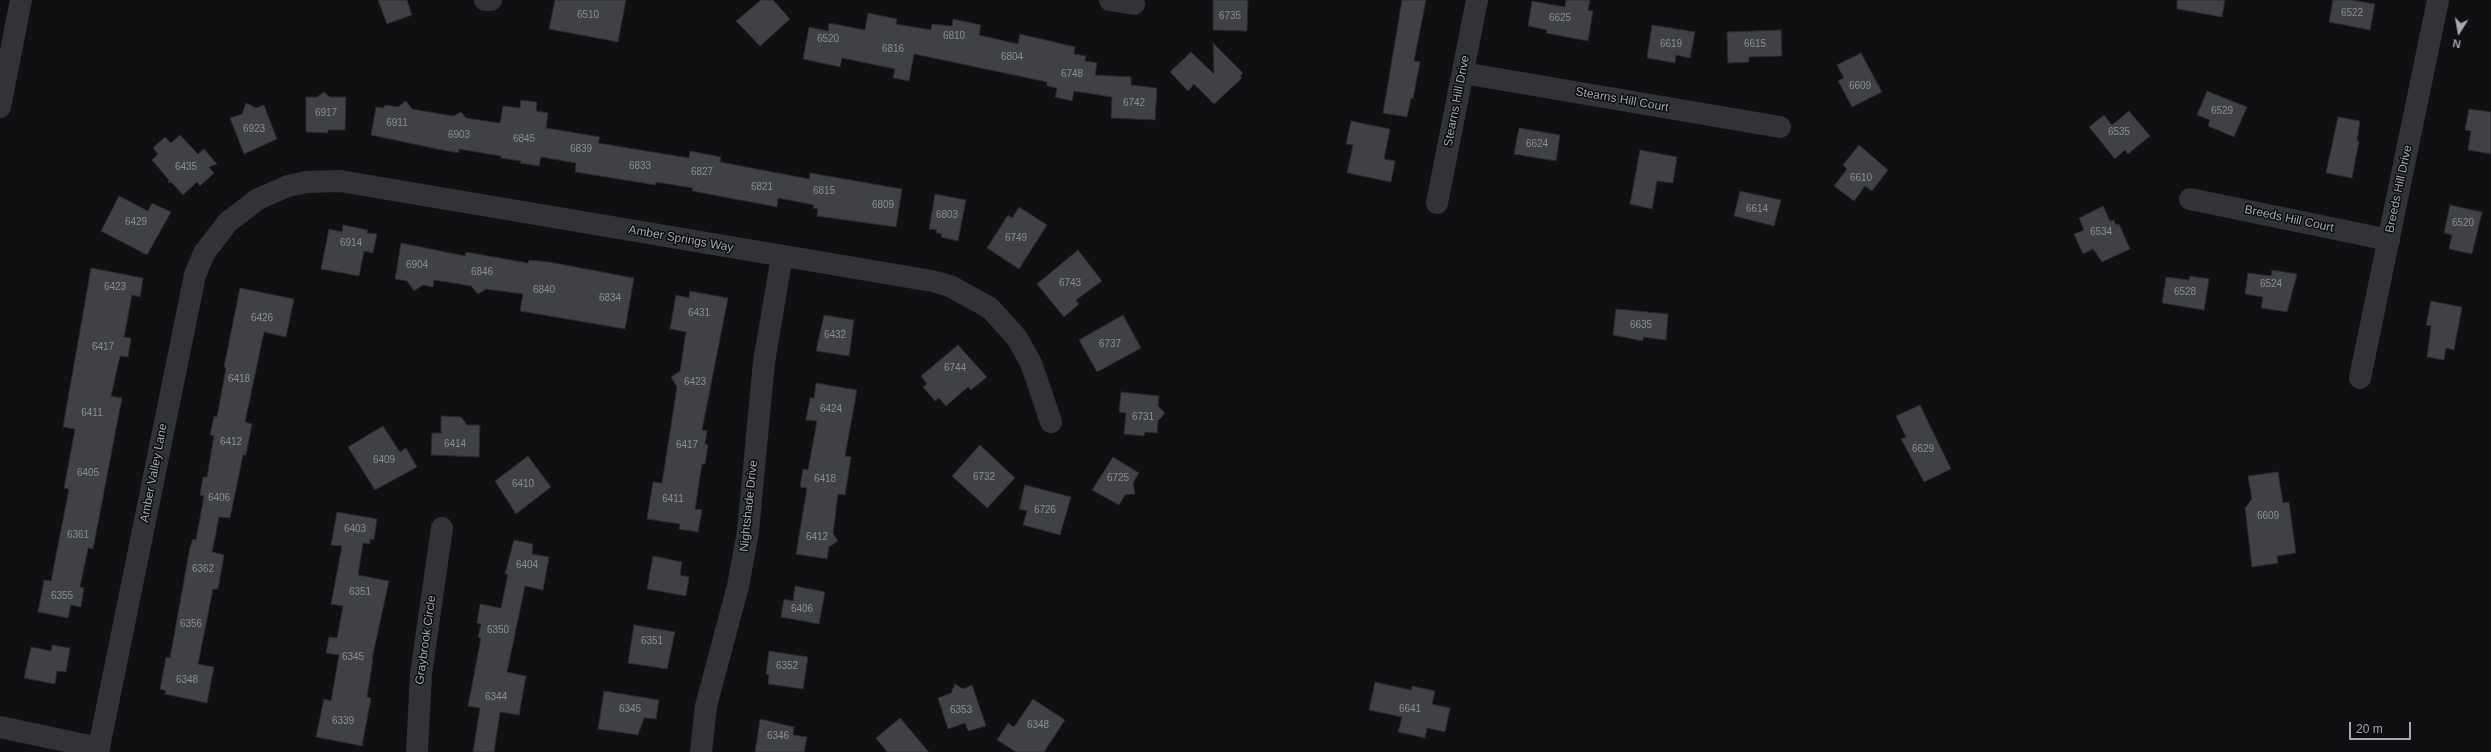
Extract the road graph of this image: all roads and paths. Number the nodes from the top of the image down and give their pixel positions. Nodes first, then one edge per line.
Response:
1 (21, 0) edge
2 (485, 0) edge
3 (491, 0) edge
4 (1110, 0) edge
5 (1477, 0) edge
6 (2438, 0) edge
7 (1134, 4) dead end
8 (1463, 73) junction
9 (0, 107) edge
10 (1780, 127) dead end
11 (2190, 199) dead end
12 (1437, 203) dead end
13 (242, 210) joint
14 (2389, 240) junction
15 (782, 256) junction
16 (2360, 378) dead end
17 (1051, 422) dead end
18 (442, 528) dead end
19 (0, 727) edge
20 (98, 750) edge
21 (417, 752) edge
22 (701, 752) edge

1 - 9 street
2 - 3 street
4 - 7 street
5 - 8 street, Stearns Hill Drive
6 - 14 street, Breeds Hill Drive
8 - 10 street, Stearns Hill Court
8 - 12 street, Stearns Hill Drive
11 - 14 street, Breeds Hill Court
13 - 15 street, Amber Springs Way
13 - 20 street, Amber Valley Lane
14 - 16 street, Breeds Hill Drive
15 - 17 street, Amber Springs Way
15 - 22 street, Nightshade Drive
18 - 21 street, Graybrook Circle
19 - 20 street

